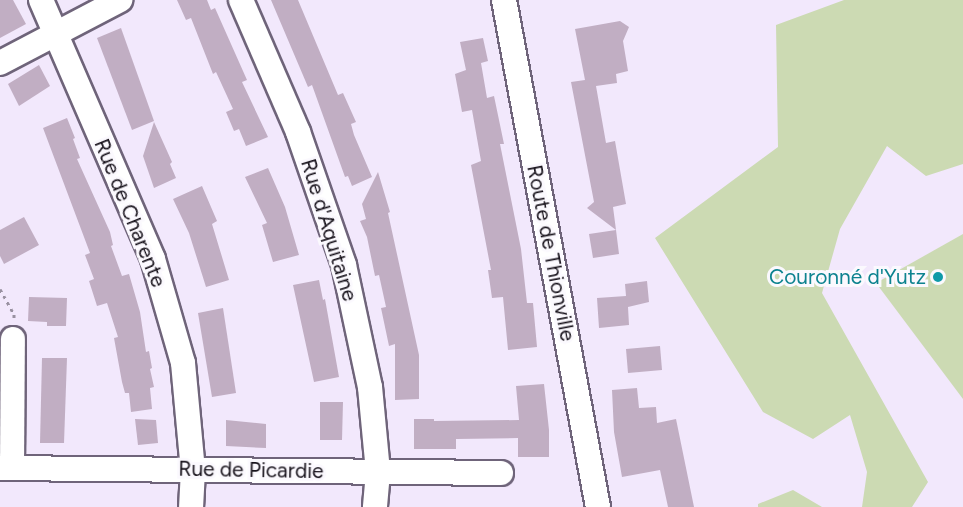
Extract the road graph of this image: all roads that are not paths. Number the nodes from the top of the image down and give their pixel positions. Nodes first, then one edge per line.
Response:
1 (41, 0) edge
2 (120, 0) edge
3 (240, 0) edge
4 (504, 0) edge
5 (56, 33) junction
6 (0, 63) edge
7 (13, 339) road end
8 (6, 468) edge
9 (193, 470) junction
10 (378, 472) junction
11 (501, 473) dead end
12 (191, 507) edge
13 (375, 507) edge
14 (598, 507) edge

1 - 5 street, Rue de Charente
2 - 5 street
3 - 10 street, Rue d'Aquitaine
4 - 14 street, Route de Thionville
5 - 6 street
5 - 9 street, Rue de Charente
7 - 8 street
8 - 9 street, Rue de Picardie
9 - 10 street, Rue de Picardie
9 - 12 street, Rue de Charente
10 - 11 street, Rue de Picardie
10 - 13 street, Rue d'Aquitaine

